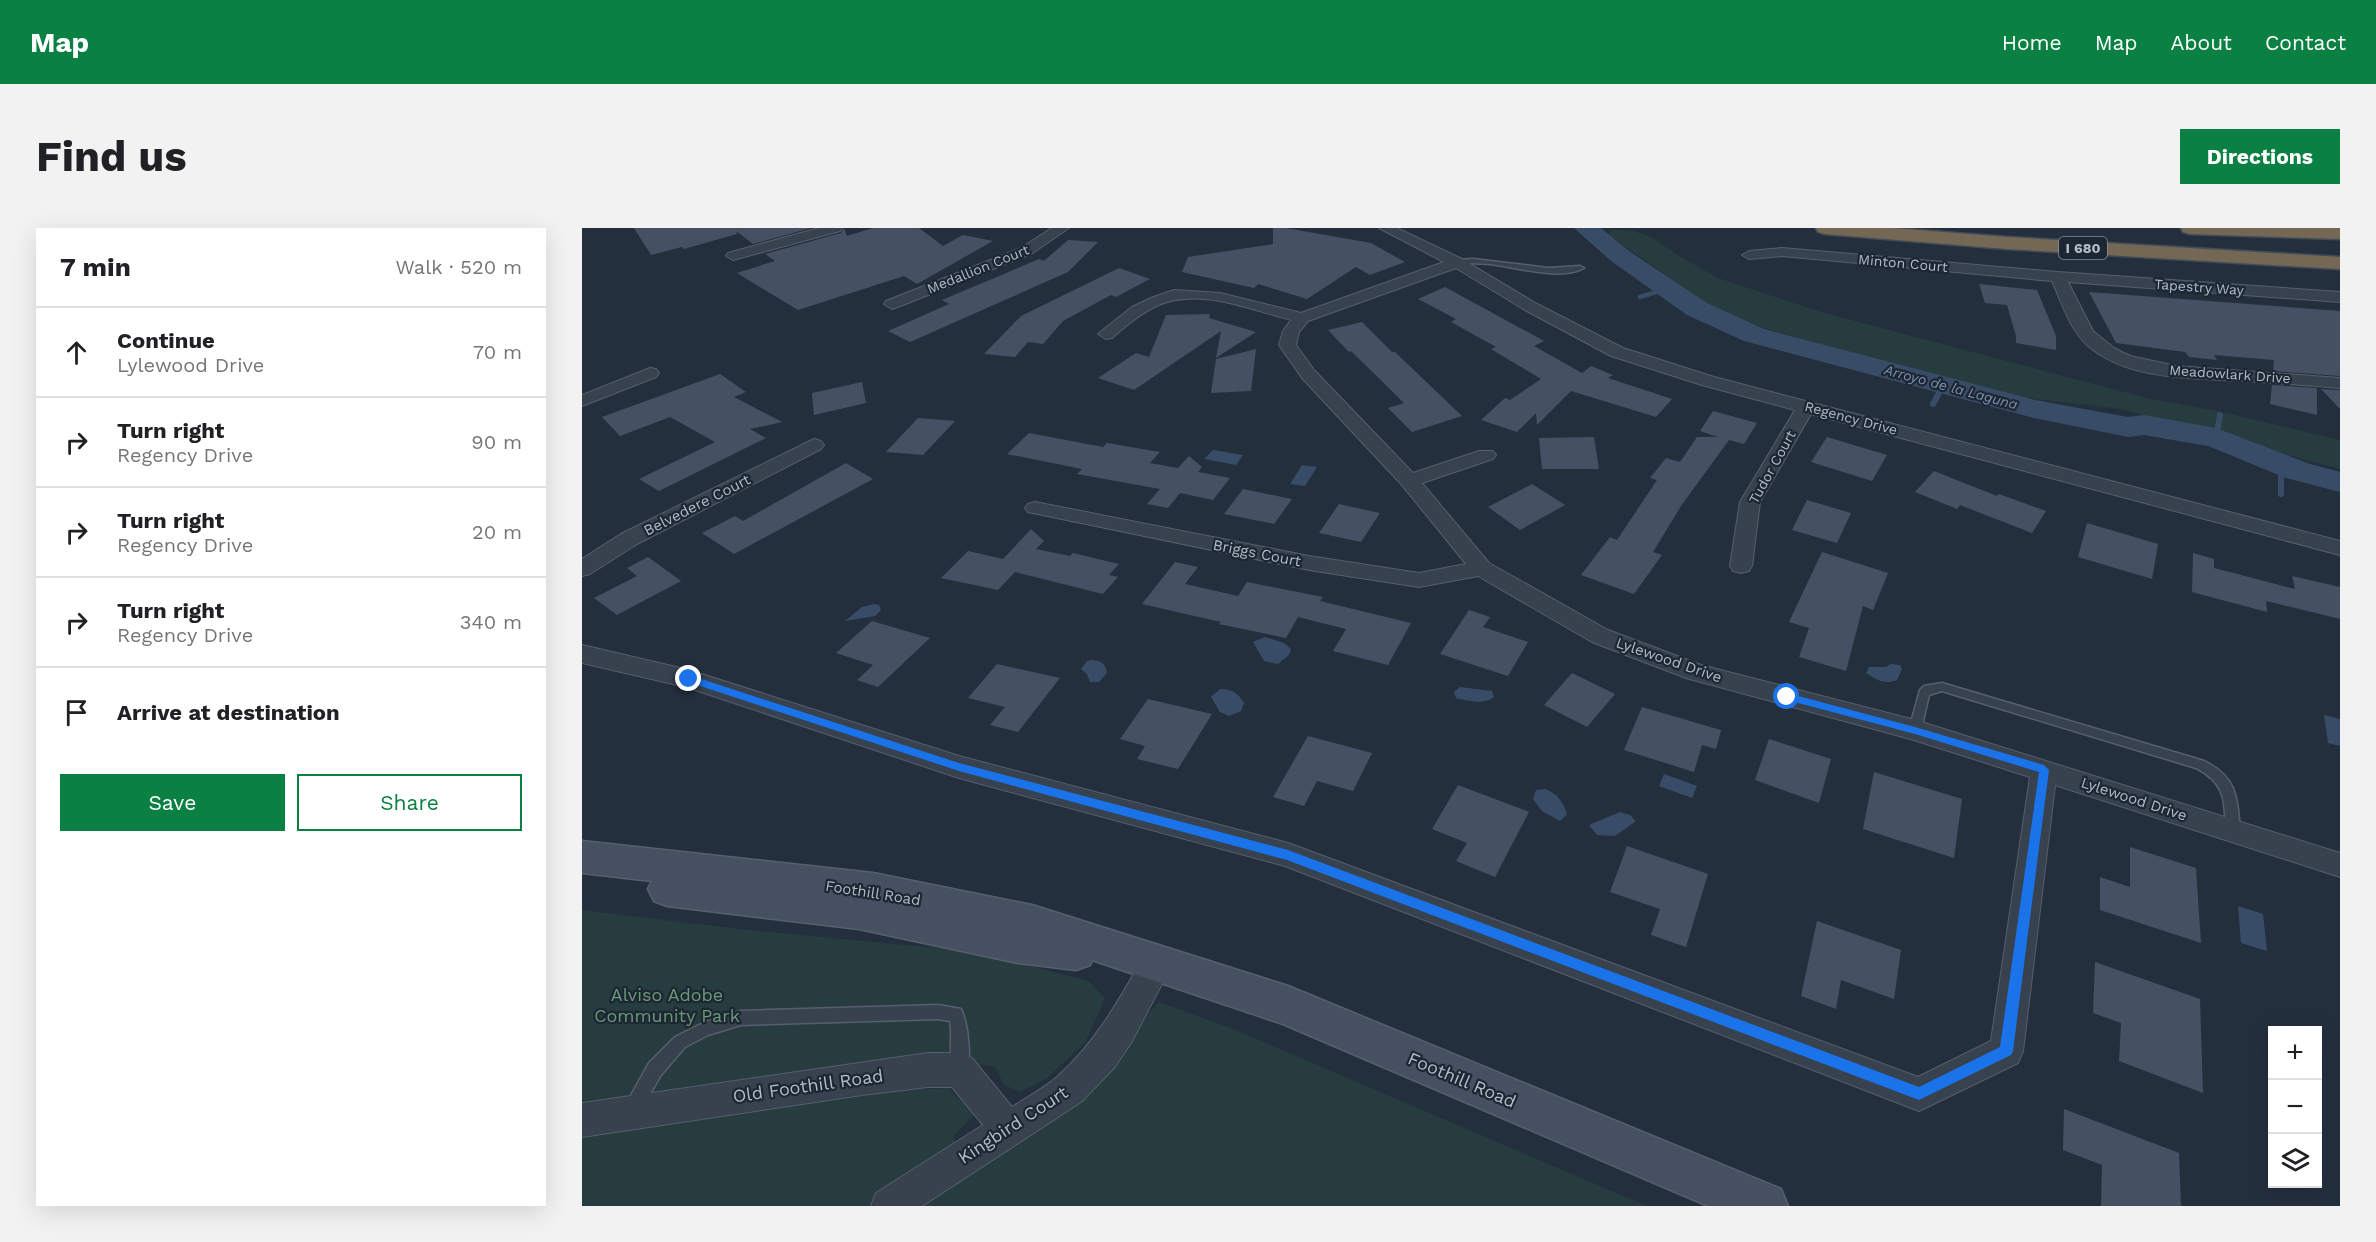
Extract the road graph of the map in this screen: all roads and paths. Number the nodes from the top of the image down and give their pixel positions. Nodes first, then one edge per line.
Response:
1 (835, 228) edge
2 (1062, 228) edge
3 (1386, 228) edge
4 (1826, 228) edge
5 (2060, 228) edge
6 (2190, 228) edge
7 (2340, 233) edge
8 (2340, 245) edge
9 (1749, 255) dead end
10 (733, 256) dead end
11 (1457, 262) junction
12 (2340, 263) edge
13 (1580, 268) dead end
14 (2058, 277) junction
15 (2340, 297) edge
16 (892, 304) dead end
17 (1302, 318) junction
18 (1106, 334) dead end
19 (650, 373) dead end
20 (2340, 383) edge
21 (582, 401) edge
22 (1806, 406) junction
23 (814, 445) dead end
24 (1486, 455) dead end
25 (1409, 481) junction
26 (1035, 508) dead end
27 (2340, 548) edge
28 (1741, 566) dead end
29 (1481, 568) junction
30 (582, 569) edge
31 (582, 654) edge
32 (1915, 730) junction
33 (2044, 770) junction
34 (2233, 830) junction
35 (582, 857) edge
36 (2340, 865) edge
37 (582, 880) edge
38 (1157, 963) junction
39 (960, 1070) junction
40 (630, 1113) junction
41 (582, 1120) edge
42 (1008, 1129) junction
43 (889, 1206) edge
44 (1764, 1206) edge

1 - 10 street
2 - 16 street, Medallion Court
3 - 11 street, Regency Drive
4 - 12 highway, I 680
5 - 8 highway, I 680
6 - 7 highway
9 - 14 street, Minton Court
11 - 13 lane
11 - 17 street
11 - 22 street, Regency Drive
14 - 15 street, Tapestry Way
14 - 20 street, Meadowlark Drive
17 - 18 street
17 - 25 street, Lylewood Drive
19 - 21 street
22 - 27 street, Regency Drive
22 - 28 street, Tudor Court
23 - 30 street, Belvedere Court
24 - 25 street
25 - 29 street, Lylewood Drive
26 - 29 street, Briggs Court
29 - 32 street, Lylewood Drive
31 - 33 street
32 - 33 street, Lylewood Drive
32 - 34 lane
33 - 34 street, Lylewood Drive
34 - 36 street, Lylewood Drive
35 - 38 main road, Foothill Road
37 - 38 main road, Foothill Road
38 - 42 street, Kingbird Court
38 - 44 main road, Foothill Road
39 - 40 street, Old Foothill Road
39 - 40 lane
39 - 42 street
40 - 41 street, Old Foothill Road
42 - 43 street, Kingbird Court

